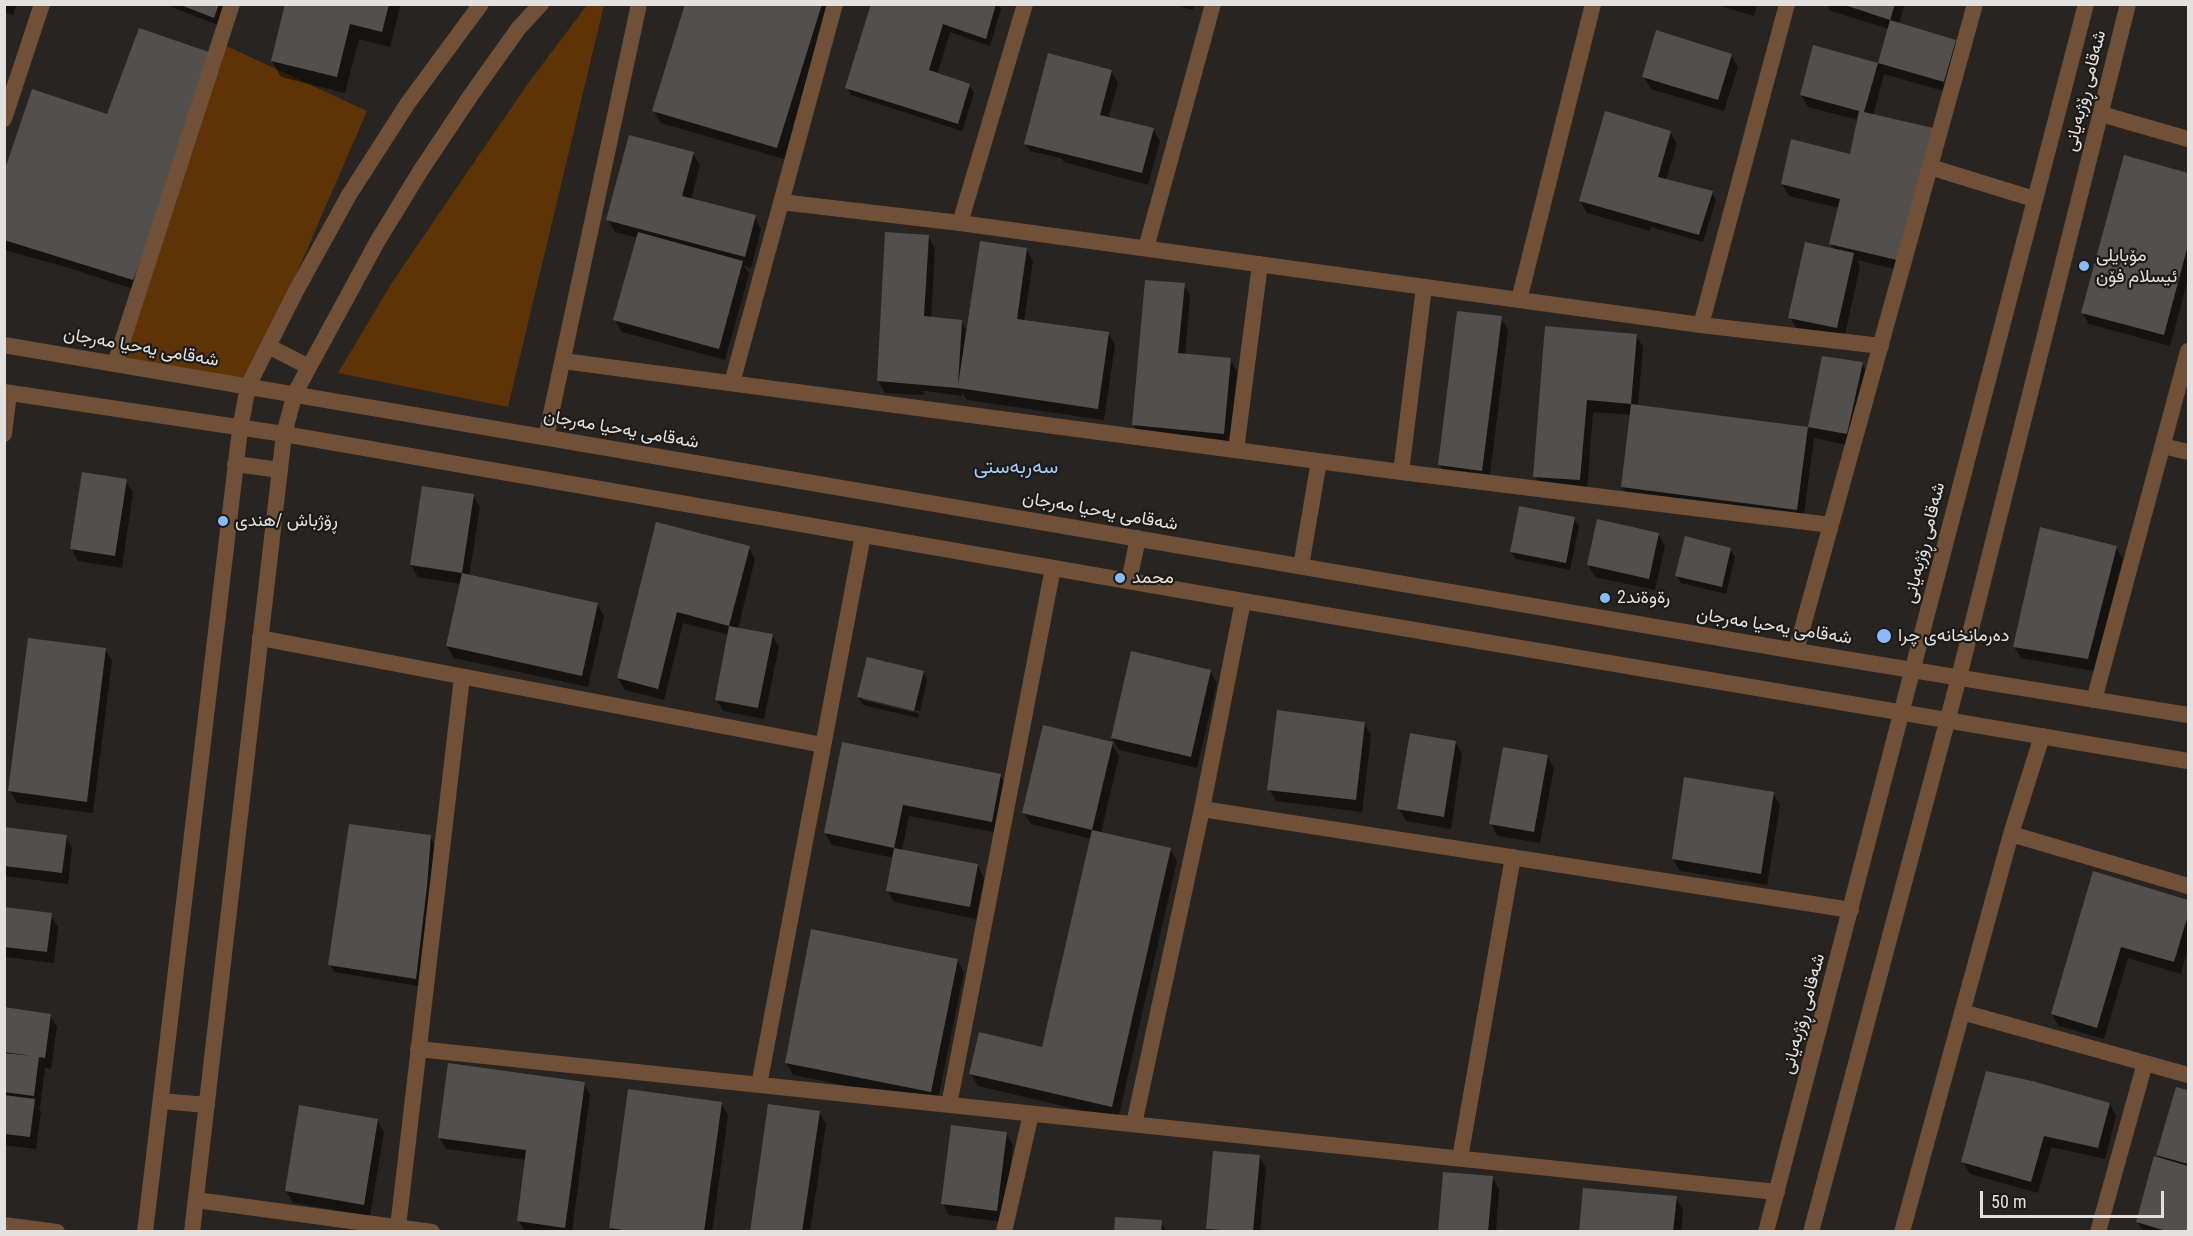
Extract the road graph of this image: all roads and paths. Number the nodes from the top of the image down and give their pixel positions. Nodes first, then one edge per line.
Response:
1 (42, 4) edge
2 (232, 4) edge
3 (481, 4) edge
4 (541, 4) edge
5 (639, 4) edge
6 (835, 4) edge
7 (1025, 4) edge
8 (1213, 4) edge
9 (1593, 4) edge
10 (1787, 4) edge
11 (1975, 4) edge
12 (2086, 4) edge
13 (2128, 4) edge
14 (2101, 114) junction
15 (4, 119) edge
16 (2188, 139) edge
17 (1930, 167) junction
18 (2034, 199) junction
19 (781, 202) junction
20 (960, 223) junction
21 (1146, 248) junction
22 (1260, 264) junction
23 (1424, 287) junction
24 (1519, 300) junction
25 (1701, 325) junction
26 (4, 345) edge
27 (268, 346) junction
28 (1881, 346) junction
29 (2188, 351) edge
30 (562, 361) junction
31 (115, 363) junction
32 (309, 367) junction
33 (732, 383) junction
34 (248, 386) junction
35 (7, 393) edge
36 (296, 393) junction
37 (240, 429) junction
38 (4, 434) edge
39 (284, 434) junction
40 (546, 437) junction
41 (2163, 446) junction
42 (1236, 450) junction
43 (2188, 453) edge
44 (1319, 461) junction
45 (235, 464) junction
46 (280, 470) junction
47 (1401, 472) junction
48 (1831, 525) junction
49 (863, 535) junction
50 (1138, 538) junction
51 (1301, 566) junction
52 (1053, 568) junction
53 (1129, 581) junction
54 (1243, 601) junction
55 (260, 638) junction
56 (1796, 651) junction
57 (1913, 669) junction
58 (1959, 676) junction
59 (462, 677) junction
60 (2094, 699) junction
61 (1902, 712) junction
62 (2188, 716) edge
63 (1947, 720) junction
64 (2042, 736) junction
65 (823, 745) junction
66 (2188, 761) edge
67 (1202, 809) junction
68 (2011, 834) junction
69 (1513, 857) junction
70 (2188, 886) edge
71 (1851, 909) junction
72 (1962, 1012) junction
73 (418, 1049) junction
74 (2145, 1063) junction
75 (2188, 1075) edge
76 (759, 1085) junction
77 (161, 1101) junction
78 (207, 1105) junction
79 (949, 1105) junction
80 (1031, 1114) junction
81 (1134, 1124) junction
82 (1460, 1158) junction
83 (1777, 1192) junction
84 (196, 1200) junction
85 (4, 1225) edge
86 (398, 1227) junction
87 (57, 1232) edge
88 (145, 1232) edge
89 (192, 1232) edge
90 (432, 1232) edge
91 (1004, 1232) edge
92 (1767, 1232) edge
93 (1811, 1232) edge
94 (1902, 1232) edge
95 (2098, 1232) edge

1 - 15 street
2 - 31 street
3 - 27 street
4 - 32 street
5 - 30 street
6 - 19 street
7 - 20 street
8 - 21 street
9 - 24 street
10 - 25 street
11 - 17 street
12 - 18 street, شەقامی ڕۆژبەیانی
13 - 14 street, شەقامی ڕۆژبەیانی
14 - 16 street
14 - 58 street, شەقامی ڕۆژبەیانی
17 - 18 street
17 - 28 street
18 - 57 street, شەقامی ڕۆژبەیانی
19 - 20 street
19 - 33 street
20 - 21 street
21 - 22 street
22 - 23 street
22 - 42 street
23 - 24 street
23 - 47 street
24 - 25 street
25 - 28 street
26 - 31 street, شەقامی یەحیا مەرجان
27 - 32 street
27 - 34 street
28 - 48 street
29 - 41 street
30 - 33 street
30 - 40 street
31 - 34 street, شەقامی یەحیا مەرجان
32 - 36 street
33 - 42 street
34 - 36 street, شەقامی یەحیا مەرجان
34 - 37 street
35 - 37 street
35 - 38 street
36 - 39 street
36 - 40 street, شەقامی یەحیا مەرجان
37 - 39 street
37 - 45 street
39 - 46 street
39 - 49 street
40 - 50 street, شەقامی یەحیا مەرجان
41 - 43 street
41 - 60 street
42 - 44 street
44 - 47 street
44 - 51 street
45 - 46 street
45 - 77 street
46 - 55 street
47 - 48 street
48 - 56 street
49 - 52 street
49 - 65 street
50 - 51 street, شەقامی یەحیا مەرجان
50 - 53 street
51 - 56 street, شەقامی یەحیا مەرجان
52 - 53 street
52 - 79 street
53 - 54 street
54 - 61 street
54 - 67 street
55 - 59 street
55 - 78 street
56 - 57 street, شەقامی یەحیا مەرجان
57 - 58 street, شەقامی یەحیا مەرجان
57 - 61 street, شەقامی ڕۆژبەیانی
58 - 60 street, شەقامی یەحیا مەرجان
58 - 63 street, شەقامی ڕۆژبەیانی
59 - 65 street
59 - 73 street
60 - 62 street, شەقامی یەحیا مەرجان
61 - 63 street
61 - 71 street, شەقامی ڕۆژبەیانی
63 - 64 street
63 - 93 street, شەقامی ڕۆژبەیانی
64 - 66 street
64 - 68 street
65 - 76 street
67 - 69 street
67 - 81 street
68 - 70 street
68 - 72 street
69 - 71 street
69 - 82 street
71 - 83 street, شەقامی ڕۆژبەیانی
72 - 74 street
72 - 94 street
73 - 76 street
73 - 86 street
74 - 75 street
74 - 95 street
76 - 79 street
77 - 78 street
77 - 88 street
78 - 84 street
79 - 80 street
80 - 81 street
80 - 91 street
81 - 82 street
82 - 83 street
83 - 92 street, شەقامی ڕۆژبەیانی
84 - 86 street
84 - 89 street
85 - 87 street
86 - 90 street

